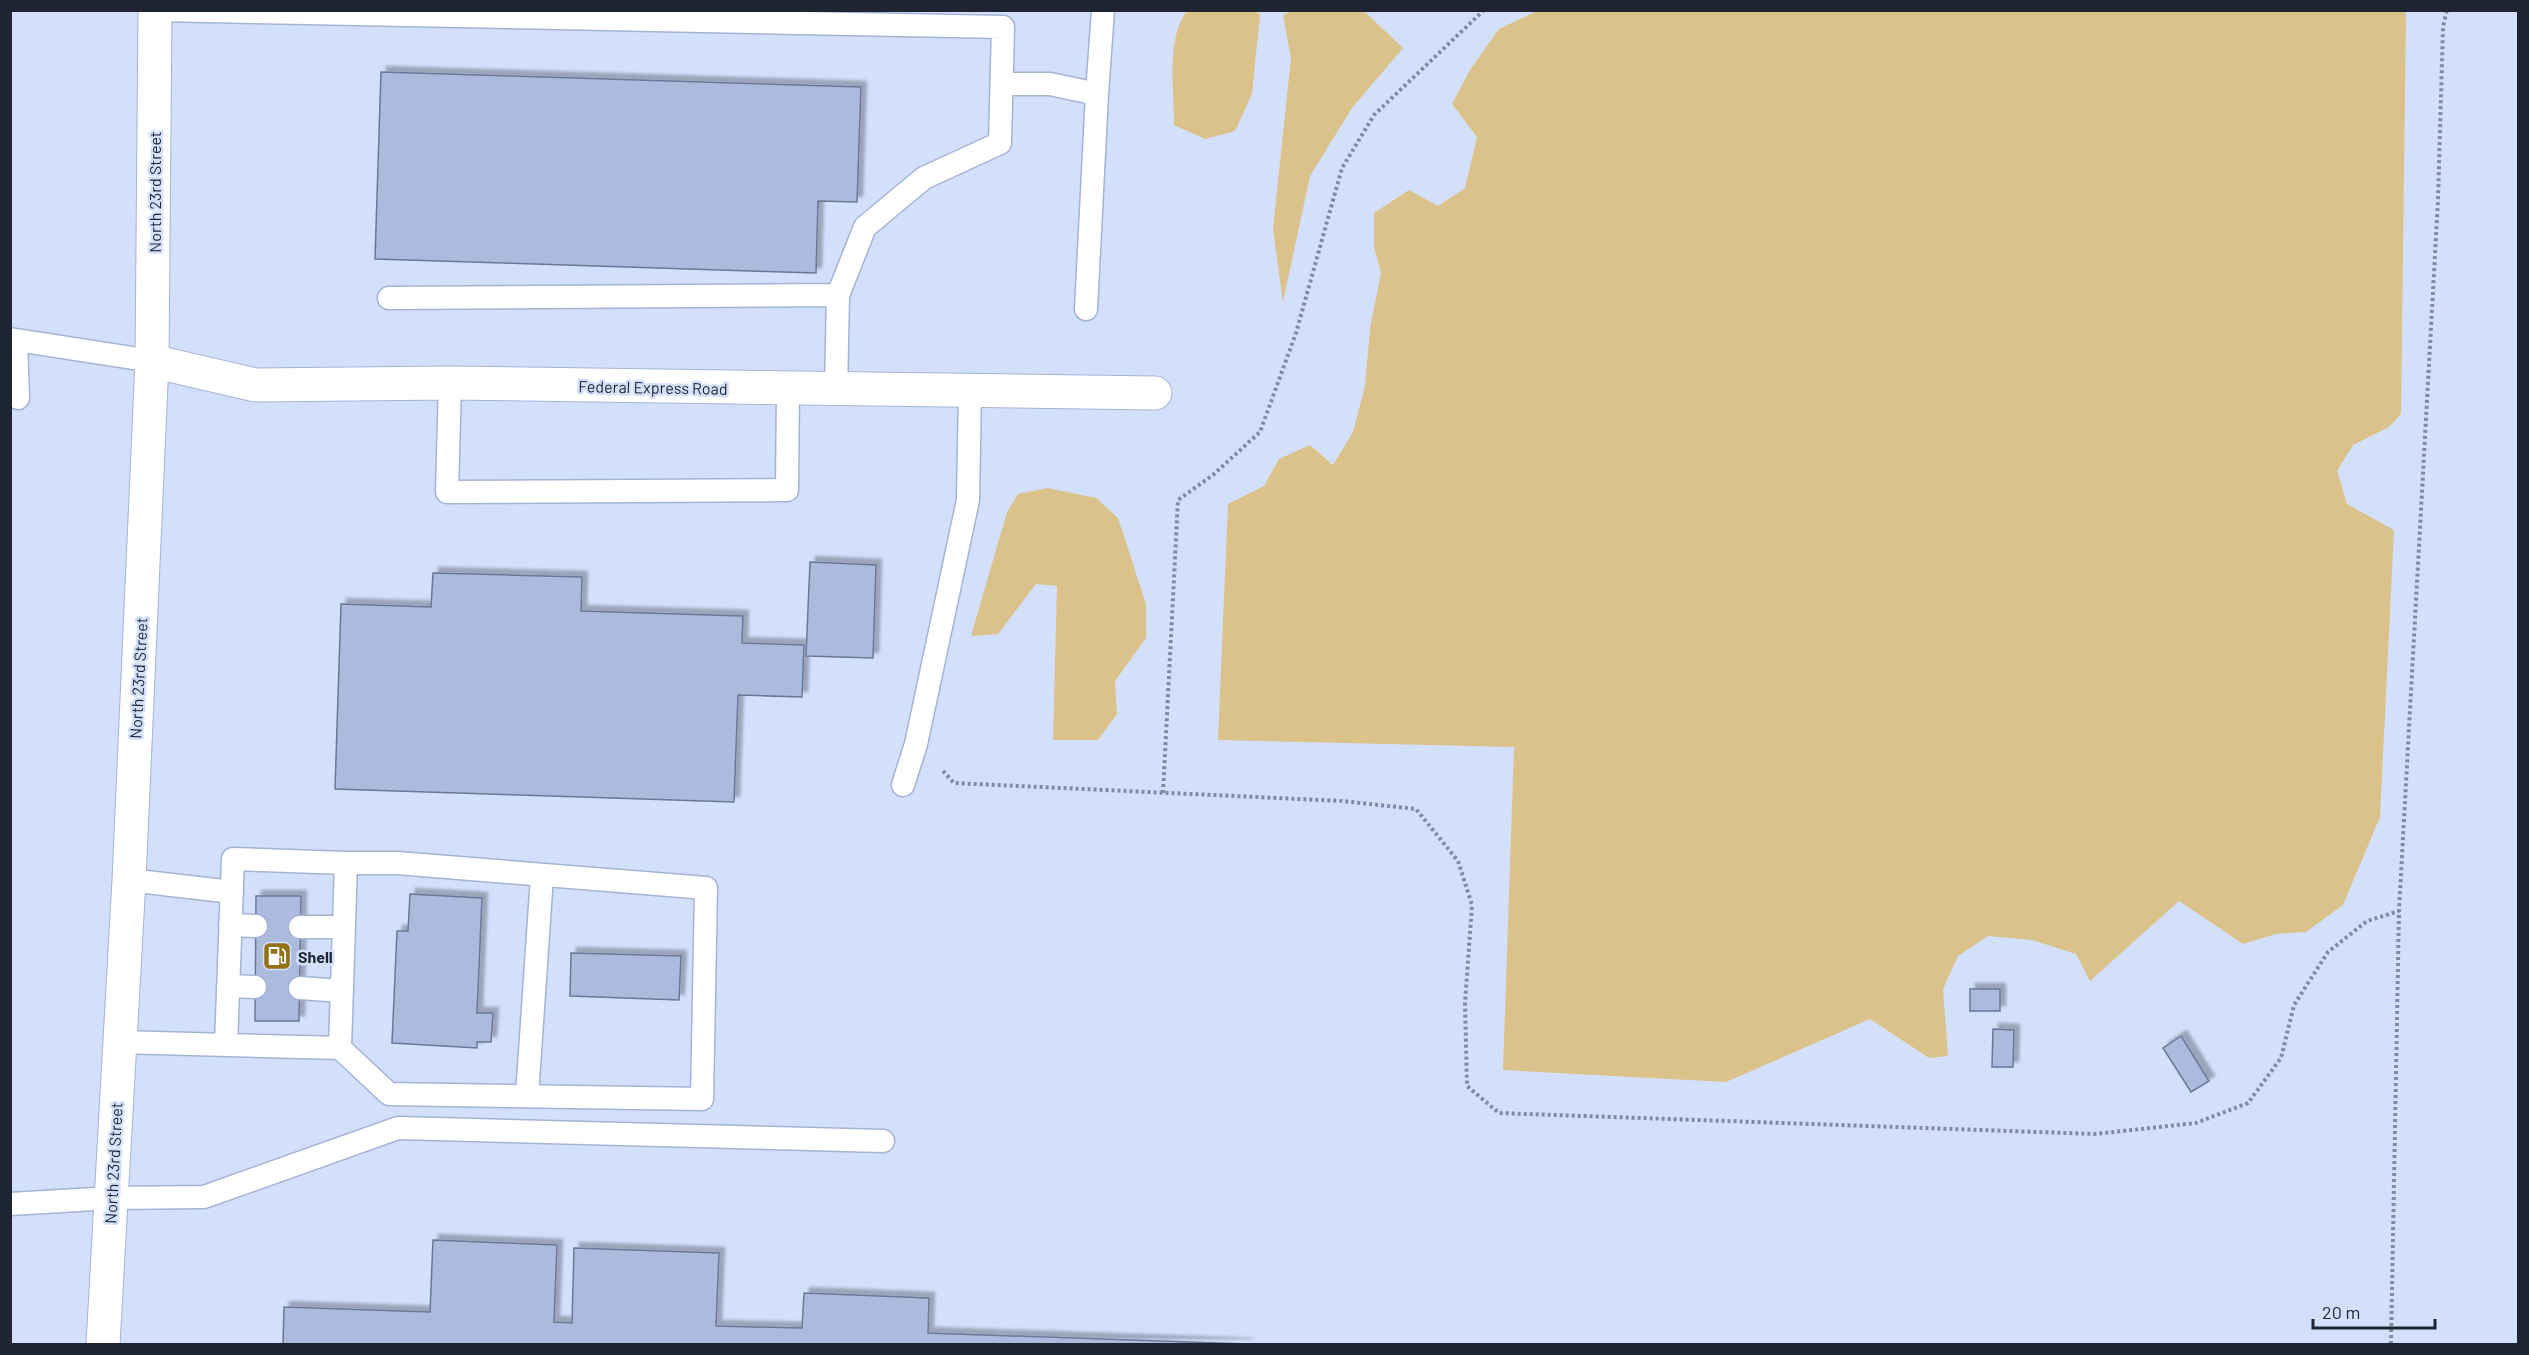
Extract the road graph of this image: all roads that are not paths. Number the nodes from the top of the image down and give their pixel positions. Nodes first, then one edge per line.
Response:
1 (156, 10) edge
2 (1103, 10) edge
3 (1002, 84) junction
4 (1097, 94) junction
5 (838, 295) junction
6 (389, 298) dead end
7 (1086, 309) dead end
8 (13, 339) edge
9 (153, 361) junction
10 (450, 384) junction
11 (788, 389) junction
12 (836, 390) junction
13 (970, 391) junction
14 (1155, 393) dead end
15 (18, 398) dead end
16 (903, 785) dead end
17 (346, 863) junction
18 (542, 876) junction
19 (129, 879) junction
20 (232, 892) junction
21 (231, 926) junction
22 (256, 926) dead end
23 (300, 927) dead end
24 (344, 927) junction
25 (228, 986) junction
26 (255, 987) dead end
27 (300, 988) dead end
28 (342, 991) junction
29 (119, 1042) junction
30 (226, 1045) junction
31 (340, 1048) junction
32 (527, 1096) junction
33 (883, 1141) dead end
34 (112, 1198) junction
35 (10, 1204) edge
36 (104, 1344) edge

1 - 3 lane
1 - 9 main road, North 23rd Street
2 - 4 lane
3 - 4 lane
3 - 5 lane
4 - 7 lane
5 - 6 lane
5 - 12 lane
8 - 9 lane
8 - 15 lane
9 - 10 main road, Federal Express Road
9 - 19 main road, North 23rd Street
10 - 11 main road, Federal Express Road
10 - 11 lane
11 - 12 main road, Federal Express Road
12 - 13 main road, Federal Express Road
13 - 14 main road, Federal Express Road
13 - 16 lane
17 - 18 lane
17 - 20 lane
17 - 24 lane
18 - 32 lane
18 - 32 lane
19 - 20 lane
19 - 29 main road, North 23rd Street
20 - 21 lane
21 - 22 lane
21 - 25 lane
23 - 24 lane
24 - 28 lane
25 - 26 lane
25 - 30 lane
27 - 28 lane
28 - 31 lane
29 - 30 lane
29 - 34 main road, North 23rd Street
30 - 31 lane
31 - 32 lane
33 - 34 lane
34 - 35 lane
34 - 36 main road, North 23rd Street

